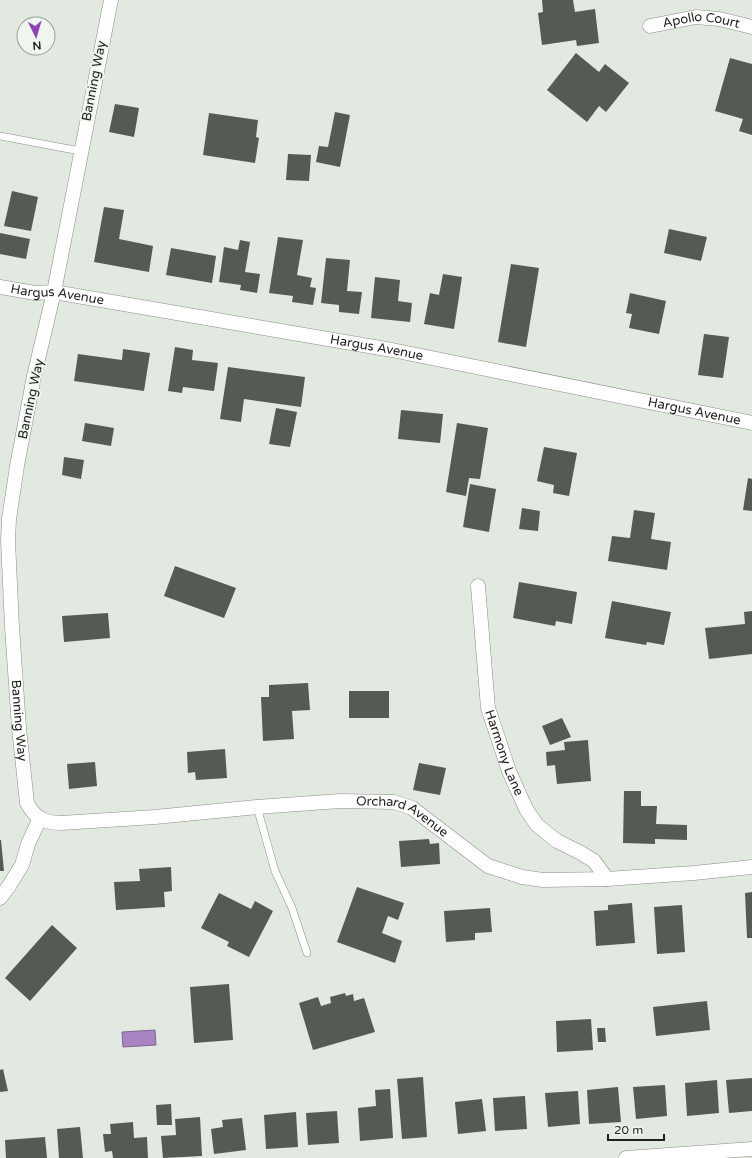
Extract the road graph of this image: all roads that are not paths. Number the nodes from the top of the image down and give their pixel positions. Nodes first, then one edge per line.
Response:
1 (111, 0) edge
2 (650, 26) dead end
3 (752, 27) edge
4 (0, 136) edge
5 (80, 151) junction
6 (0, 287) edge
7 (54, 292) junction
8 (752, 424) edge
9 (478, 586) dead end
10 (257, 807) junction
11 (40, 818) junction
12 (752, 867) edge
13 (607, 879) junction
14 (0, 898) edge
15 (307, 953) dead end
16 (752, 1149) edge
17 (714, 1155) edge
18 (626, 1158) edge

1 - 5 street, Banning Way
2 - 3 street, Apollo Court
4 - 5 lane
5 - 7 street, Banning Way
6 - 7 street, Hargus Avenue
7 - 8 street, Hargus Avenue
7 - 11 street, Banning Way
9 - 13 street, Harmony Lane
10 - 11 street, Orchard Avenue
10 - 13 street, Orchard Avenue
10 - 15 lane
11 - 14 street
12 - 13 street, Orchard Avenue
16 - 17 street
17 - 18 street

